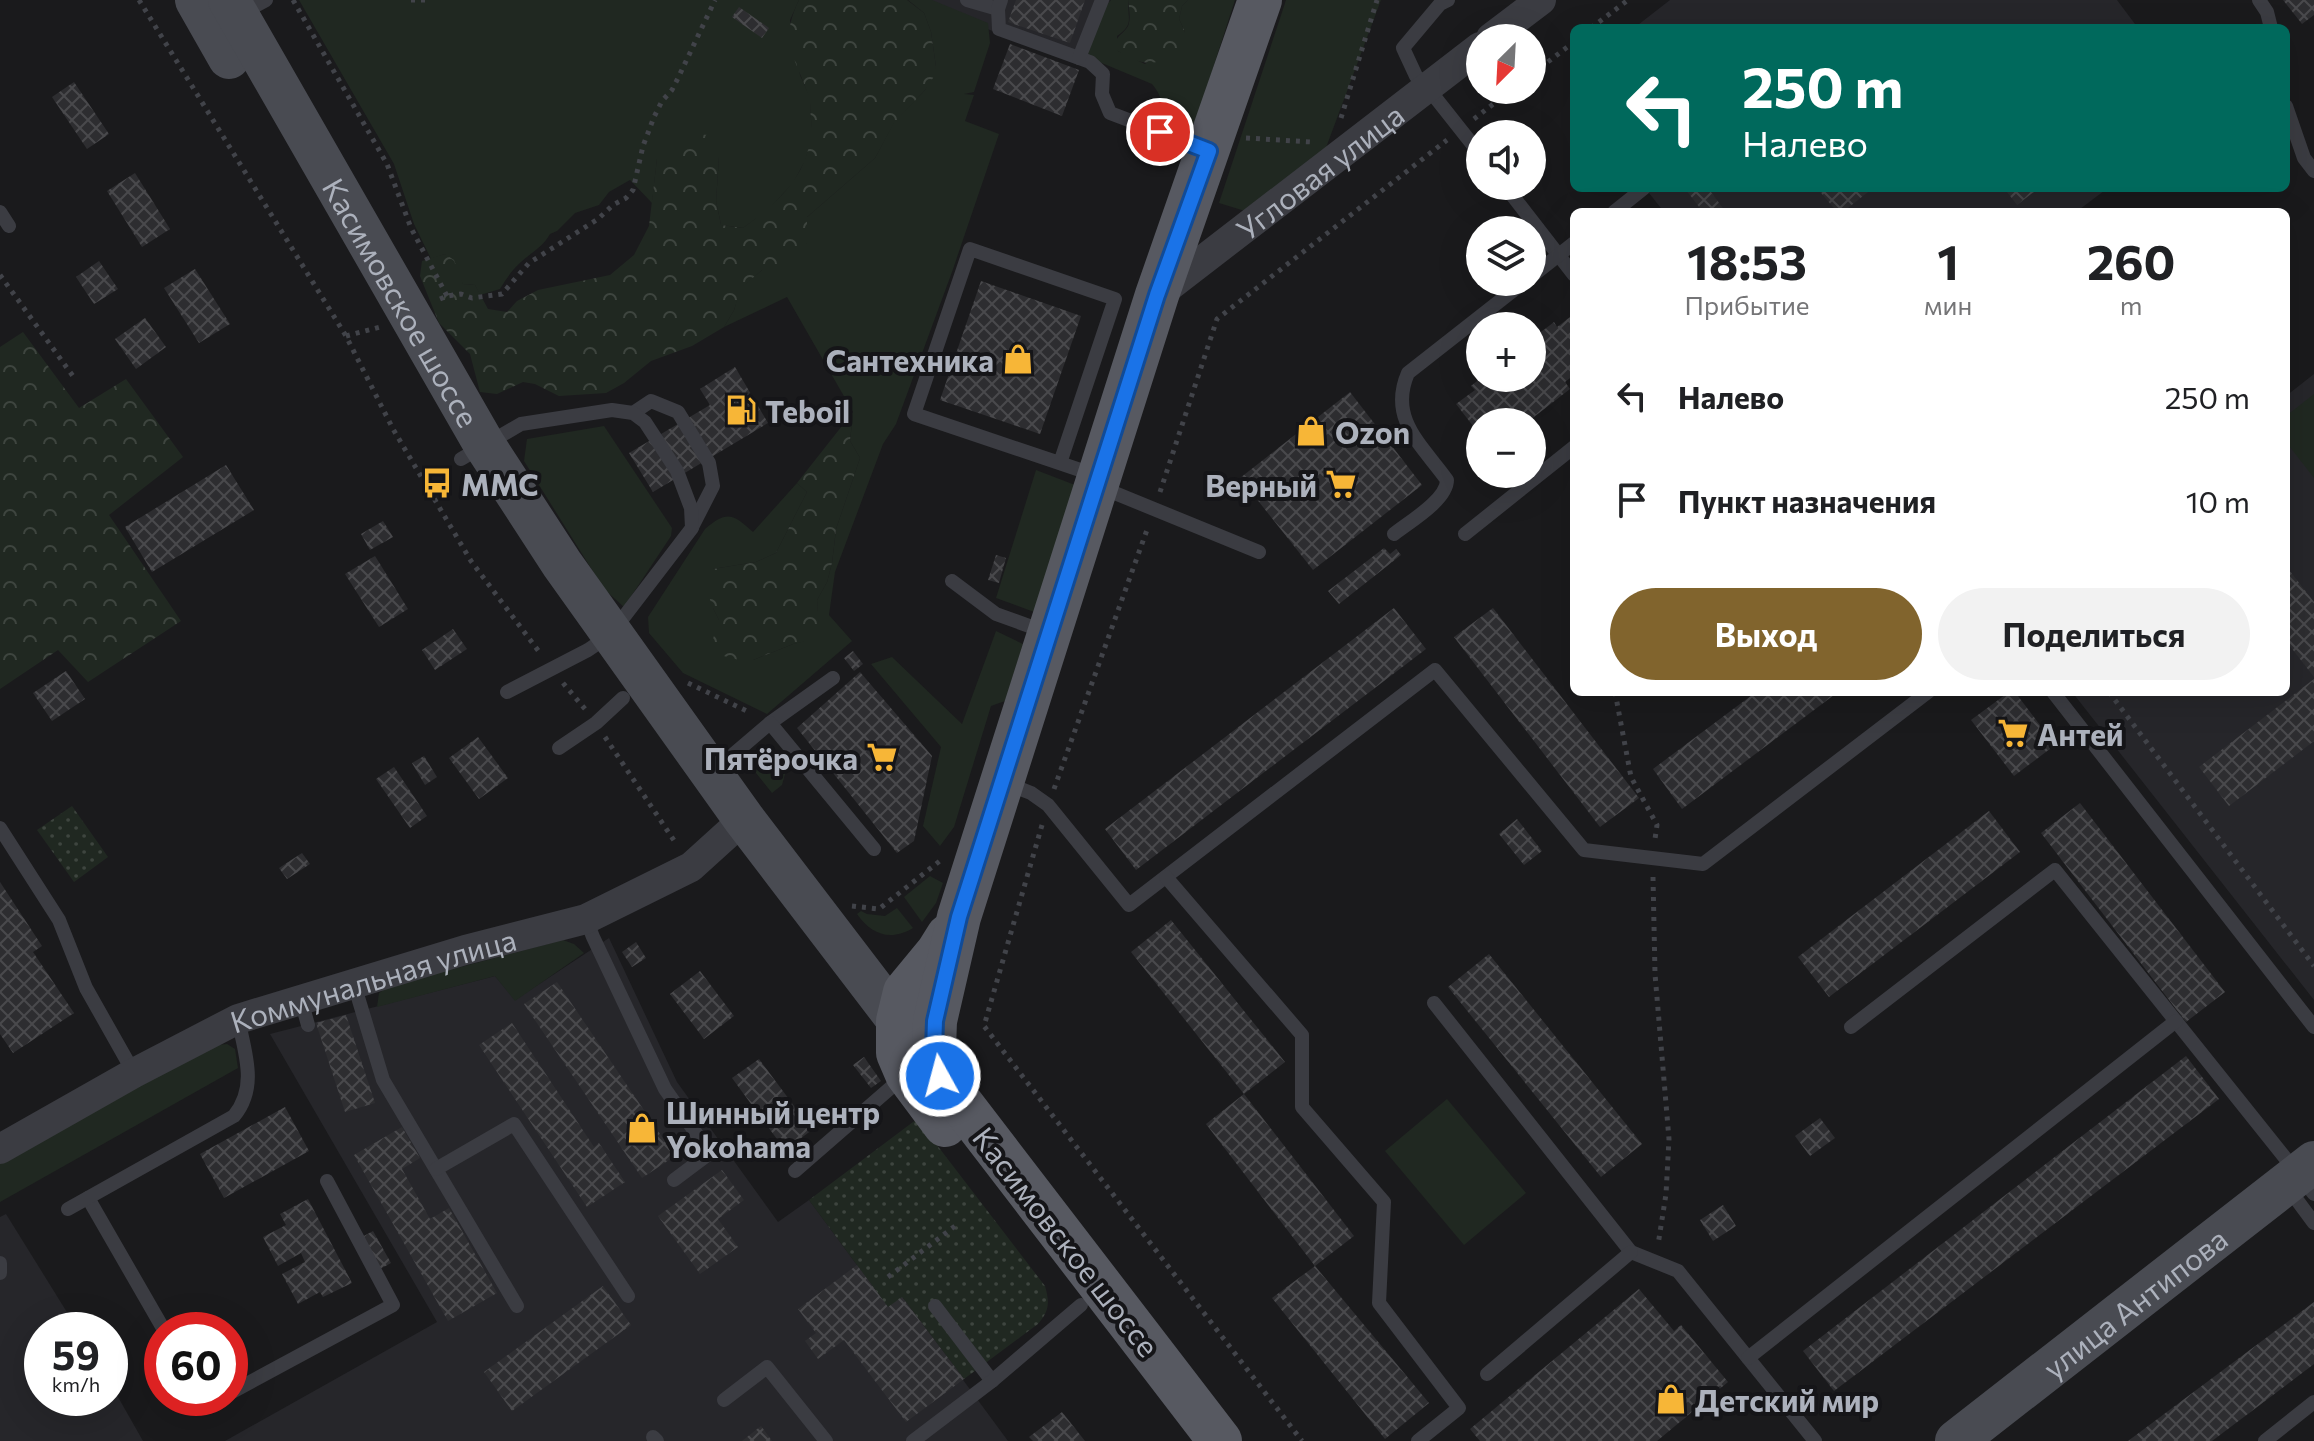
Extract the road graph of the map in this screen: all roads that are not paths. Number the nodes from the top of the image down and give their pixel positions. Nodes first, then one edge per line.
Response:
1 (196, 0) edge
2 (967, 0) edge
3 (1102, 0) edge
4 (1260, 0) edge
5 (1448, 0) edge
6 (1541, 0) edge
7 (2259, 0) edge
8 (244, 5) edge
9 (999, 5) edge
10 (1509, 24) edge
11 (2270, 24) edge
12 (1079, 58) junction
13 (1466, 58) edge
14 (1427, 87) junction
15 (2290, 118) edge
16 (1466, 136) edge
17 (1221, 144) junction
18 (2314, 171) edge
19 (1639, 192) edge
20 (1516, 200) edge
21 (1619, 208) edge
22 (0, 212) edge
23 (9, 226) dead end
24 (1570, 246) edge
25 (1559, 255) junction
26 (1546, 265) edge
27 (1570, 270) edge
28 (1157, 295) junction
29 (1506, 296) edge
30 (633, 413) junction
31 (1570, 450) edge
32 (473, 452) junction
33 (1085, 475) junction
34 (692, 528) junction
35 (1394, 534) dead end
36 (1465, 534) dead end
37 (1259, 552) dead end
38 (952, 581) dead end
39 (1050, 634) junction
40 (599, 642) junction
41 (833, 678) dead end
42 (507, 692) dead end
43 (1923, 696) edge
44 (2056, 696) edge
45 (610, 710) junction
46 (770, 723) junction
47 (559, 748) dead end
48 (711, 773) junction
49 (1003, 783) junction
50 (735, 827) junction
51 (0, 828) edge
52 (874, 849) dead end
53 (1166, 877) junction
54 (586, 919) junction
55 (833, 936) junction
56 (947, 950) junction
57 (354, 984) junction
58 (841, 988) junction
59 (1434, 1003) dead end
60 (238, 1019) junction
61 (898, 1021) junction
62 (2176, 1021) junction
63 (1851, 1027) dead end
64 (2314, 1027) edge
65 (134, 1073) junction
66 (923, 1075) junction
67 (0, 1149) edge
68 (436, 1169) junction
69 (795, 1171) dead end
70 (674, 1180) dead end
71 (327, 1181) dead end
72 (2306, 1191) edge
73 (88, 1198) junction
74 (68, 1209) dead end
75 (1631, 1252) junction
76 (0, 1263) edge
77 (0, 1273) edge
78 (628, 1296) dead end
79 (1092, 1296) junction
80 (517, 1306) dead end
81 (935, 1306) dead end
82 (154, 1312) edge
83 (1748, 1358) junction
84 (1487, 1374) dead end
85 (992, 1381) junction
86 (248, 1383) edge
87 (724, 1400) dead end
88 (2314, 1402) edge
89 (826, 1441) edge
90 (913, 1441) edge
91 (1185, 1441) edge
92 (1220, 1441) edge
93 (1418, 1441) edge
94 (1815, 1441) edge
95 (1956, 1441) edge
96 (1999, 1441) edge
97 (2265, 1441) edge

1 - 32 main road, Касимовское шоссе
2 - 9 lane
3 - 12 lane
4 - 17 main road
5 - 14 lane
6 - 10 street
7 - 11 lane
8 - 32 main road, Касимовское шоссе
9 - 12 lane
12 - 17 lane
13 - 14 street, Угловая улица
14 - 16 lane
14 - 28 street, Угловая улица
15 - 18 lane
17 - 28 main road
19 - 21 lane
20 - 25 lane
22 - 23 lane
24 - 25 lane
25 - 26 lane
25 - 27 lane
28 - 33 main road
29 - 35 lane
30 - 32 lane
30 - 34 lane
30 - 34 lane
31 - 36 lane
32 - 40 main road, Касимовское шоссе
33 - 33 lane
33 - 37 lane
33 - 39 main road
34 - 40 lane
38 - 39 lane
39 - 49 main road
40 - 42 lane
40 - 45 main road, Касимовское шоссе
40 - 48 main road, Касимовское шоссе
41 - 46 lane
43 - 53 lane
44 - 64 lane
45 - 47 lane
45 - 50 main road, Касимовское шоссе
46 - 48 lane
46 - 52 lane
48 - 50 main road, Касимовское шоссе
49 - 53 lane
49 - 56 main road
50 - 54 street, Коммунальная улица
50 - 55 main road, Касимовское шоссе
50 - 58 main road, Касимовское шоссе
51 - 65 lane
53 - 93 lane
54 - 57 street, Коммунальная улица
54 - 70 lane
55 - 56 main road
55 - 61 main road, Касимовское шоссе
56 - 61 main road
56 - 66 main road
57 - 60 street, Коммунальная улица
57 - 68 lane
58 - 61 main road
58 - 66 main road, Касимовское шоссе
59 - 75 lane
60 - 65 street, Коммунальная улица
60 - 73 lane
61 - 66 main road
62 - 63 lane
62 - 72 lane
62 - 83 lane
65 - 67 street, Коммунальная улица
66 - 69 lane
66 - 79 main road, Касимовское шоссе
68 - 78 lane
68 - 80 lane
71 - 86 lane
72 - 95 main road, улица Антипова
72 - 96 main road, улица Антипова
73 - 74 lane
73 - 82 lane
75 - 83 lane
75 - 84 lane
76 - 77 lane
79 - 85 lane
79 - 91 main road, Касимовское шоссе
79 - 92 main road, Касимовское шоссе
81 - 85 lane
83 - 94 lane
85 - 90 lane
87 - 89 lane
88 - 97 lane

